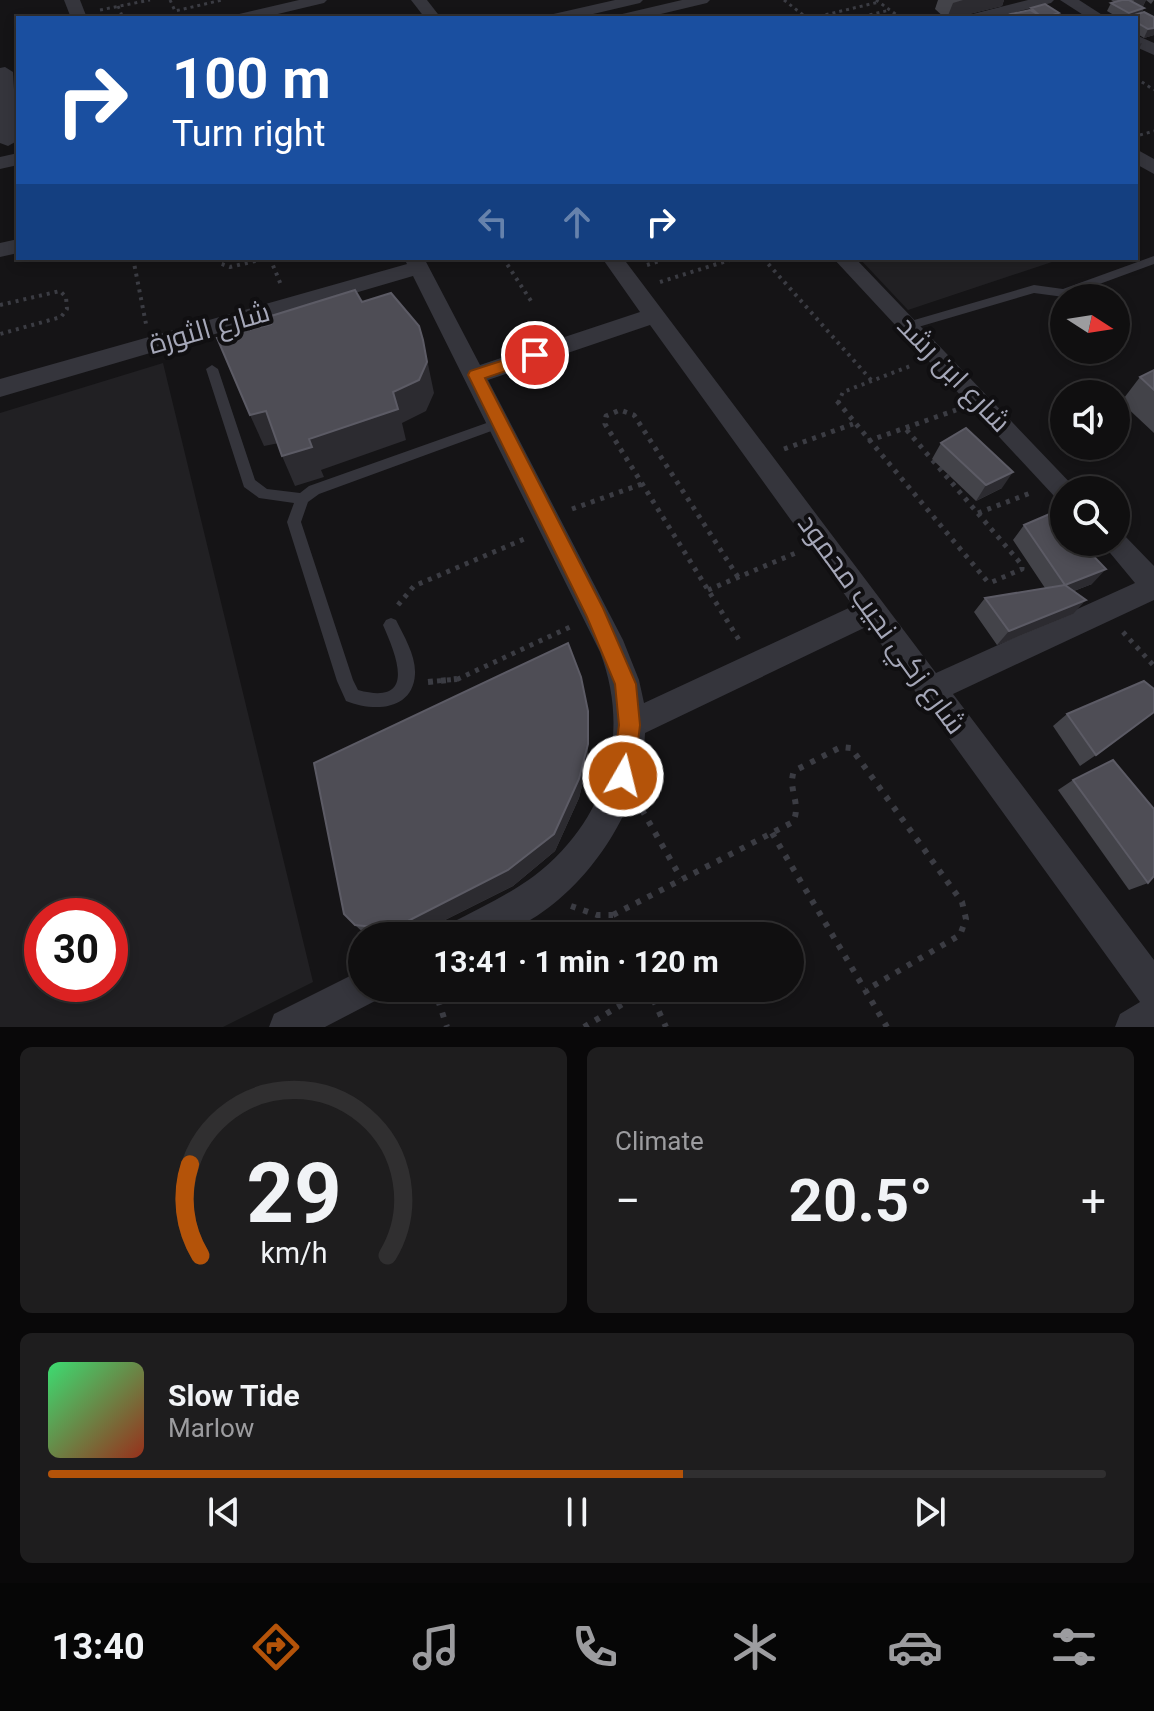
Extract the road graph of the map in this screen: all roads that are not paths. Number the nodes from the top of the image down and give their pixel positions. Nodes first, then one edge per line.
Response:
1 (319, 0) edge
2 (419, 0) edge
3 (635, 0) edge
4 (702, 0) edge
5 (1046, 0) edge
6 (1068, 0) edge
7 (277, 4) edge
8 (246, 16) edge
9 (431, 16) edge
10 (564, 16) edge
11 (633, 16) edge
12 (983, 16) edge
13 (1096, 16) edge
14 (8, 72) edge
15 (9, 141) edge
16 (614, 260) edge
17 (845, 260) edge
18 (1154, 260) edge
19 (416, 263) edge
20 (655, 315) junction
21 (908, 326) junction
22 (212, 369) dead end
23 (476, 375) junction
24 (0, 388) edge
25 (500, 423) junction
26 (1051, 476) edge
27 (302, 499) junction
28 (1127, 556) edge
29 (1154, 586) edge
30 (871, 611) junction
31 (391, 625) road end
32 (930, 690) junction
33 (630, 725) junction
34 (486, 922) edge
35 (1154, 990) edge
36 (348, 995) edge
37 (1154, 1014) edge
38 (287, 1027) edge
39 (1133, 1027) edge

1 - 7 street
2 - 9 street
3 - 10 street
4 - 11 street
5 - 12 street
6 - 13 street
7 - 8 street
14 - 15 street
16 - 20 street, شارع زكي نجيب محمود
17 - 21 street, شارع ابن رشد
18 - 21 lane
19 - 23 street
19 - 24 street, شارع الثورة
20 - 23 street
20 - 30 street, شارع زكي نجيب محمود
21 - 26 street, شارع ابن رشد
22 - 27 lane
23 - 25 street
25 - 27 lane
25 - 33 street
27 - 31 lane
28 - 29 street
29 - 32 street
30 - 32 street, شارع زكي نجيب محمود
30 - 33 street
32 - 35 street, شارع زكي نجيب محمود
33 - 34 street
36 - 38 street
37 - 39 street

